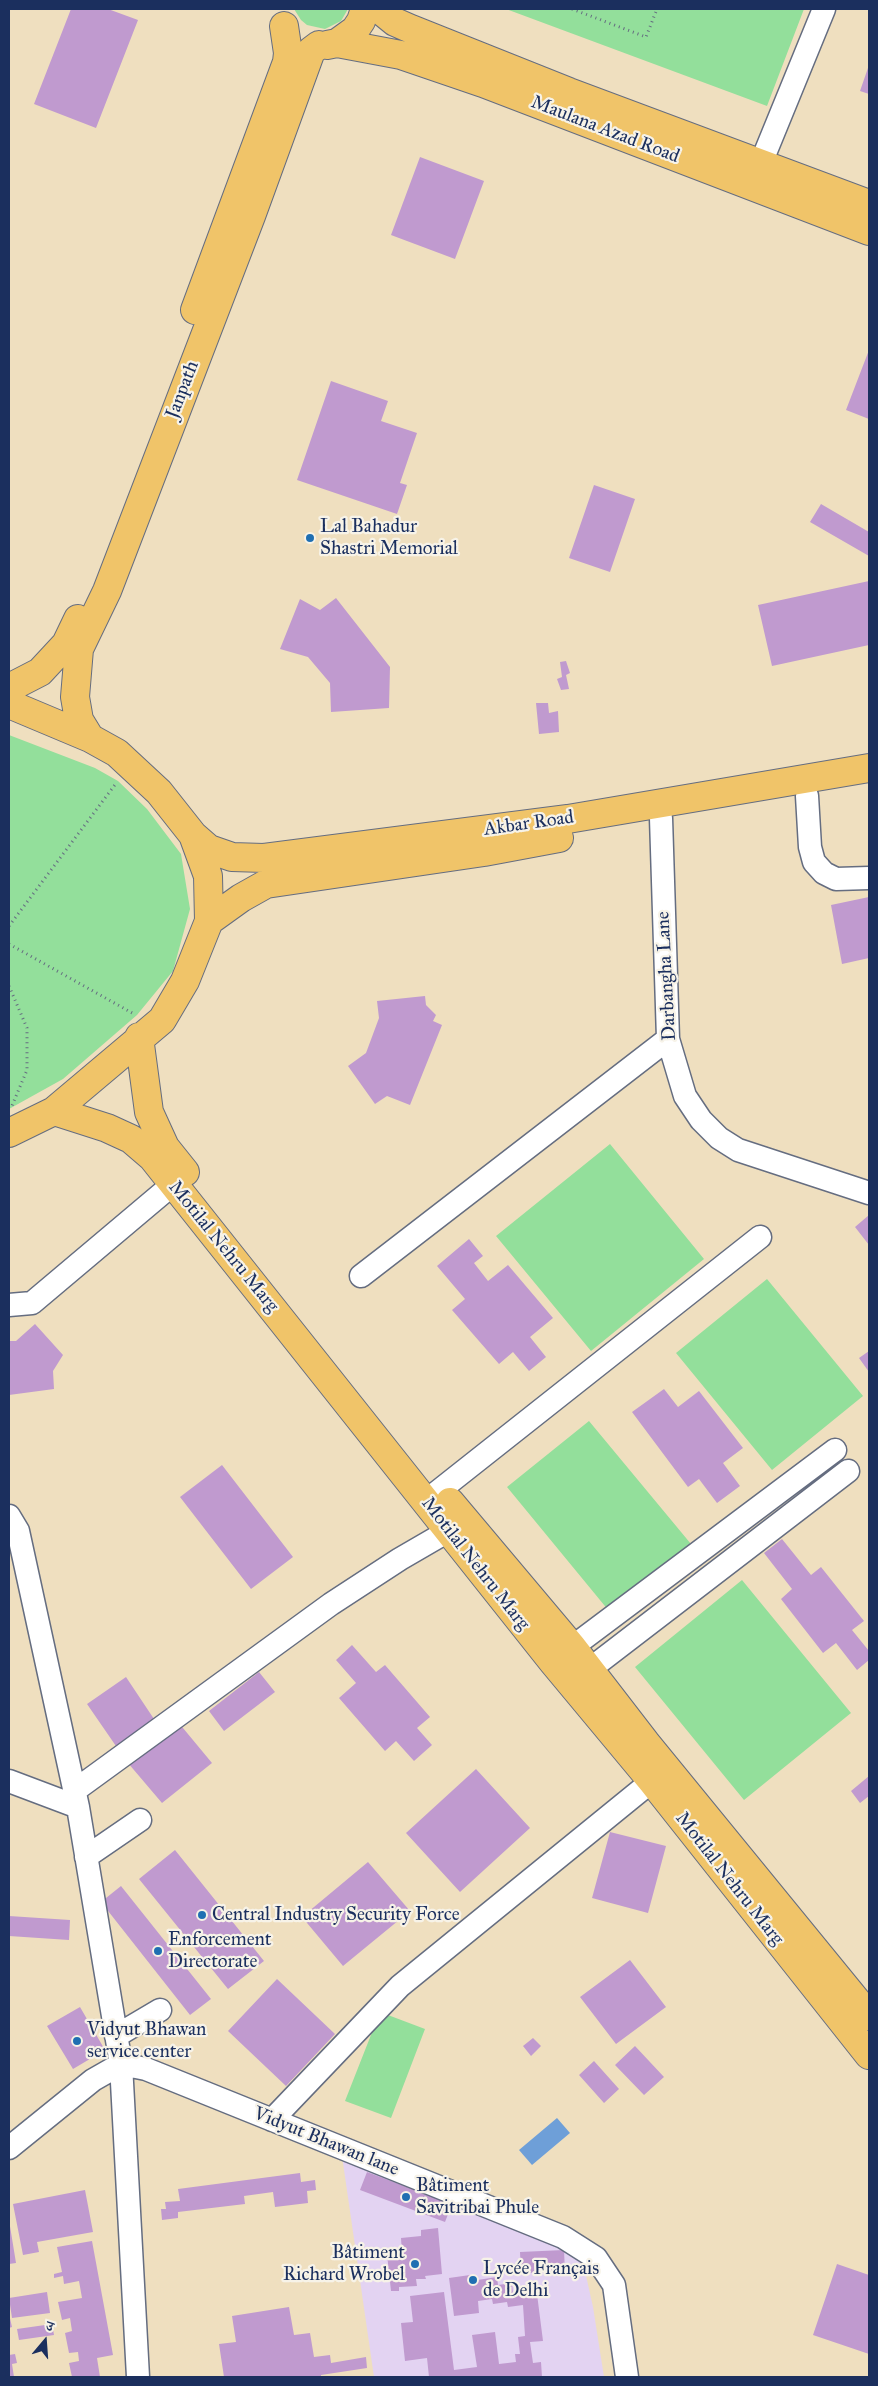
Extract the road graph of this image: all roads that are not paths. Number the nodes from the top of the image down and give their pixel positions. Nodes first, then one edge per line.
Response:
1 (364, 9) edge
2 (379, 9) edge
3 (824, 9) edge
4 (281, 17) edge
5 (328, 44) junction
6 (761, 163) junction
7 (869, 204) edge
8 (869, 231) edge
9 (9, 688) edge
10 (9, 704) edge
11 (90, 738) junction
12 (869, 768) edge
13 (869, 786) edge
14 (807, 796) junction
15 (661, 818) junction
16 (193, 835) junction
17 (869, 878) edge
18 (209, 921) junction
19 (138, 1026) junction
20 (668, 1039) junction
21 (54, 1111) junction
22 (10, 1120) edge
23 (172, 1185) junction
24 (869, 1193) edge
25 (760, 1236) dead end
26 (361, 1276) dead end
27 (9, 1306) edge
28 (835, 1450) dead end
29 (848, 1471) dead end
30 (433, 1495) junction
31 (9, 1516) edge
32 (450, 1530) junction
33 (562, 1655) junction
34 (580, 1676) junction
35 (9, 1781) edge
36 (652, 1781) junction
37 (76, 1799) junction
38 (140, 1820) dead end
39 (86, 1857) junction
40 (160, 2010) dead end
41 (869, 2016) edge
42 (116, 2036) junction
43 (868, 2050) edge
44 (121, 2064) junction
45 (272, 2120) junction
46 (9, 2148) edge
47 (138, 2377) edge
48 (627, 2377) edge

1 - 5 main road
2 - 6 main road, Maulana Azad Road
3 - 6 street
4 - 5 main road, Maulana Azad Road
4 - 9 main road, Janpath
5 - 8 main road, Maulana Azad Road
5 - 11 main road, Janpath
6 - 7 main road, Maulana Azad Road
10 - 11 main road
11 - 16 main road
12 - 16 main road, Akbar Road
13 - 14 main road, Akbar Road
14 - 15 main road, Akbar Road
14 - 17 street
15 - 18 main road, Akbar Road
15 - 20 street, Darbangha Lane
16 - 18 main road
18 - 19 main road
19 - 21 main road
19 - 30 main road, Motilal Nehru Marg
20 - 24 street, Darbangha Lane
20 - 26 street
21 - 22 main road
21 - 23 main road, Motilal Nehru Marg
23 - 27 street
23 - 30 main road, Motilal Nehru Marg
25 - 30 street
28 - 33 street
29 - 34 street
30 - 32 main road, Motilal Nehru Marg
30 - 33 main road, Motilal Nehru Marg
31 - 37 street
32 - 33 main road, Motilal Nehru Marg
32 - 37 street
33 - 34 main road, Motilal Nehru Marg
34 - 36 main road, Motilal Nehru Marg
34 - 41 main road, Motilal Nehru Marg
35 - 37 street
36 - 43 main road, Motilal Nehru Marg
36 - 45 street
37 - 39 street
38 - 39 street
39 - 42 street
40 - 42 street
42 - 44 street
44 - 45 street, Vidyut Bhawan lane
44 - 46 street
44 - 47 street
45 - 48 street, Vidyut Bhawan lane

